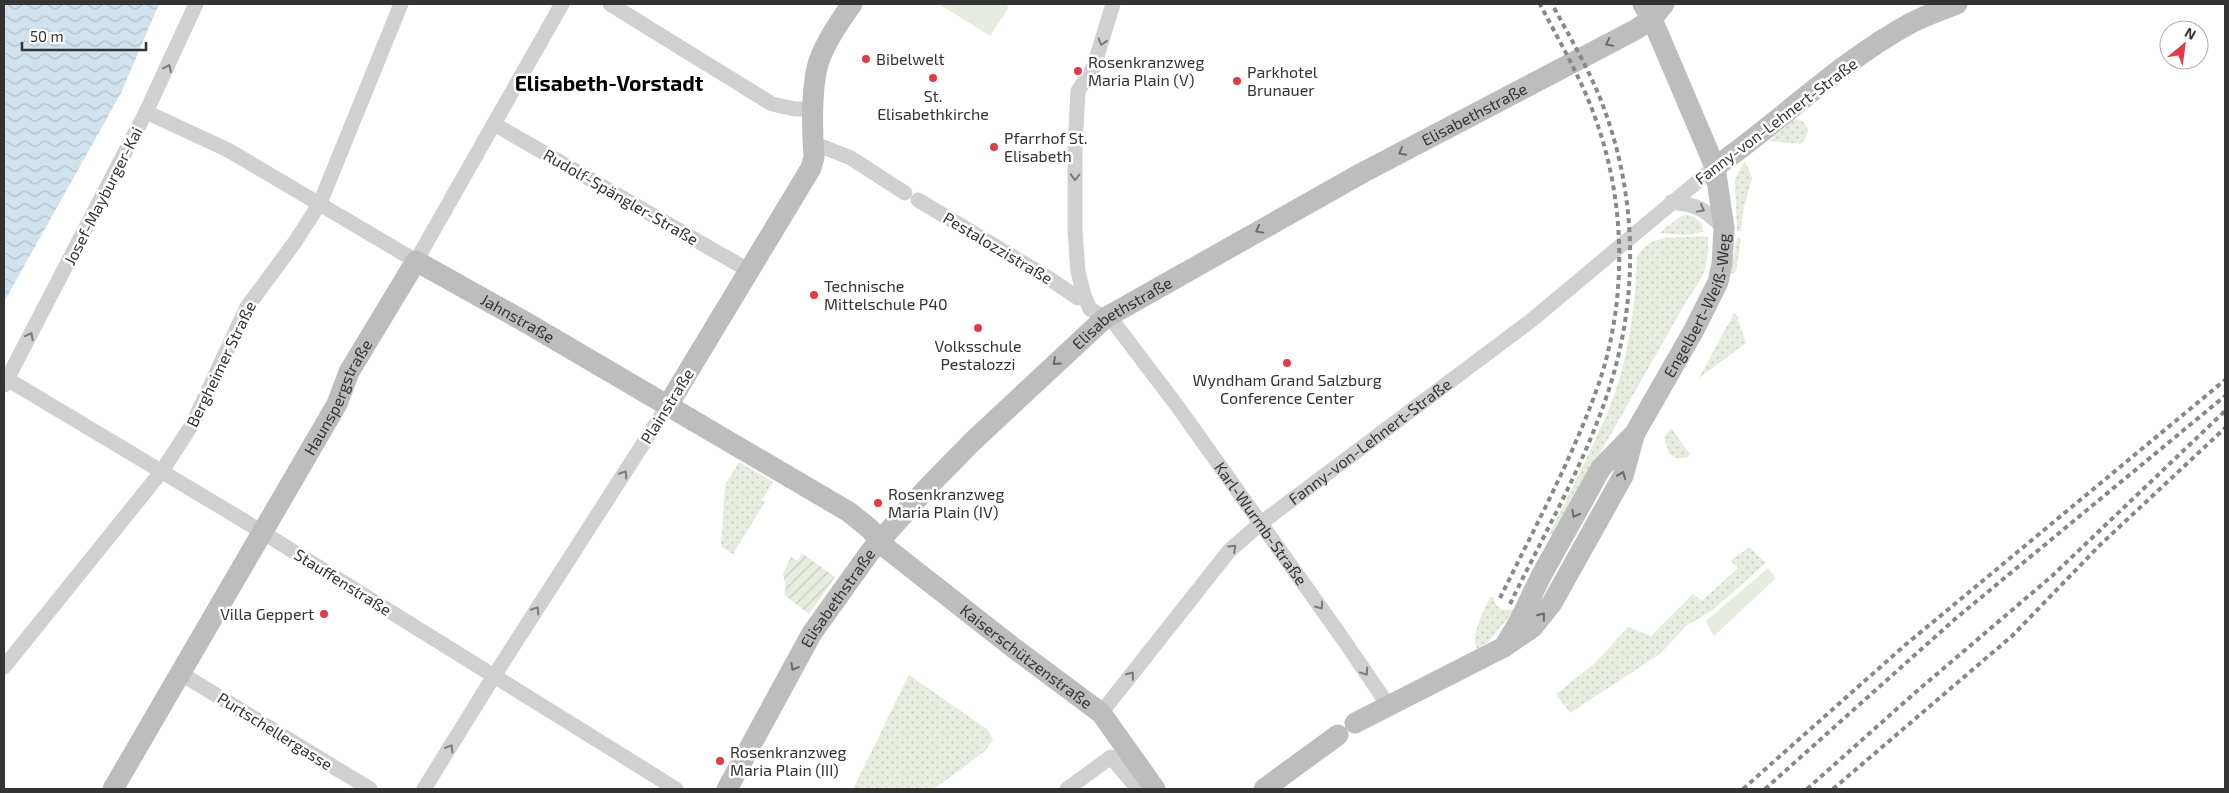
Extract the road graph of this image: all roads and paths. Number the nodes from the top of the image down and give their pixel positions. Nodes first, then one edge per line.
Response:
1 (196, 4) edge
2 (401, 4) edge
3 (562, 4) edge
4 (610, 4) edge
5 (852, 4) edge
6 (1113, 4) edge
7 (1957, 4) edge
8 (1653, 9) edge
9 (814, 108) junction
10 (146, 112) junction
11 (494, 124) junction
12 (813, 143) junction
13 (1715, 167) junction
14 (1671, 202) junction
15 (320, 203) junction
16 (1724, 228) junction
17 (416, 261) junction
18 (748, 270) junction
19 (1078, 298) dead end
20 (1105, 318) junction
21 (6, 382) edge
22 (668, 406) junction
23 (162, 471) junction
24 (1261, 523) junction
25 (263, 532) junction
26 (880, 540) junction
27 (4, 667) edge
28 (180, 673) junction
29 (494, 676) junction
30 (1388, 705) junction
31 (1101, 713) junction
32 (112, 789) edge
33 (370, 789) edge
34 (424, 789) edge
35 (676, 789) edge
36 (727, 789) edge
37 (1067, 789) edge
38 (1138, 789) edge
39 (1155, 789) edge
40 (1264, 789) edge

10 -> 1 street, Josef-Mayburger-Kai
2 - 15 street, Bergheimer Straße
3 - 11 street, Haunspergstraße
4 - 9 street
5 - 9 street, Plainstraße
6 -> 20 street, Karl-Wurmb-Straße
7 - 13 street, Fanny-von-Lehnert-Straße
8 - 13 street, Engelbert-Weiß-Weg
8 -> 20 street, Elisabethstraße
9 - 12 street, Plainstraße
10 - 15 street, Jahnstraße
21 -> 10 street, Josef-Mayburger-Kai
11 - 17 street, Haunspergstraße
11 - 18 street, Rudolf-Spängler-Straße
12 - 18 street, Plainstraße
12 - 19 street, Pestalozzistraße
13 - 14 street, Fanny-von-Lehnert-Straße
13 - 16 street, Engelbert-Weiß-Weg
14 -> 16 street, Fanny-von-Lehnert-Straße
14 - 24 street, Fanny-von-Lehnert-Straße
15 - 17 street, Jahnstraße
15 - 23 street, Bergheimer Straße
16 - 30 street, Engelbert-Weiß-Weg
17 - 22 street, Jahnstraße
17 - 25 street, Haunspergstraße
18 - 22 street, Plainstraße
20 - 24 street, Karl-Wurmb-Straße
20 -> 26 street, Elisabethstraße
21 - 23 street, Stauffenstraße
22 - 26 street, Jahnstraße
29 -> 22 street, Plainstraße
23 - 25 street, Stauffenstraße
23 - 27 street, Bergheimer Straße
24 -> 30 street, Karl-Wurmb-Straße
31 -> 24 street, Fanny-von-Lehnert-Straße
25 - 28 street, Haunspergstraße
25 - 29 street, Stauffenstraße
26 - 31 street, Kaiserschützenstraße
26 -> 36 street, Elisabethstraße
28 - 32 street, Haunspergstraße
28 - 33 street, Purtschellergasse
34 -> 29 street, Plainstraße
29 - 35 street, Stauffenstraße
30 - 40 street
31 - 39 street, Kaiserschützenstraße
37 - 38 street

